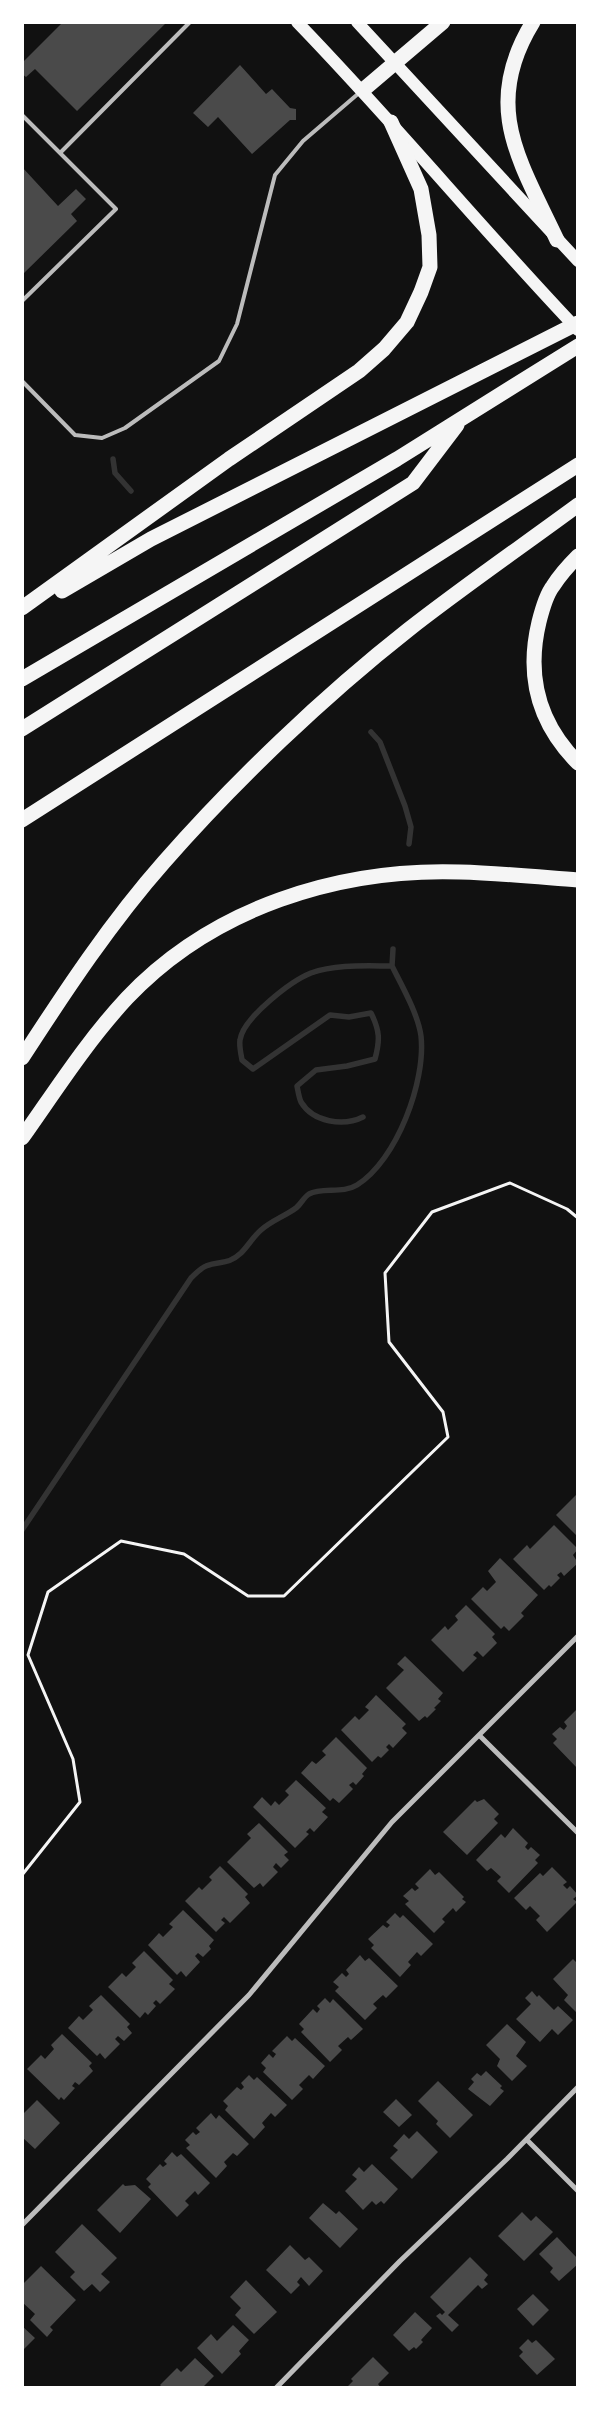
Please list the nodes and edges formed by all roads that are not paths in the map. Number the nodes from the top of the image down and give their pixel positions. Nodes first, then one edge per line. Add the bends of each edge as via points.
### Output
1 (190, 22) edge
2 (297, 22) edge
3 (357, 22) edge
4 (443, 22) edge
5 (533, 22) edge
6 (395, 62) junction
7 (363, 90) junction
8 (22, 114) edge
9 (391, 122) junction
10 (60, 153) junction
11 (556, 240) junction
12 (578, 261) edge
13 (22, 301) edge
14 (578, 323) edge
15 (578, 330) edge
16 (578, 346) edge
17 (22, 381) edge
18 (462, 418) junction
19 (578, 466) edge
20 (578, 505) edge
21 (578, 556) edge
22 (22, 608) edge
23 (22, 613) edge
24 (22, 679) edge
25 (22, 729) edge
26 (578, 763) edge
27 (22, 820) edge
28 (578, 880) edge
29 (22, 1058) edge
30 (22, 1138) edge
31 (578, 1636) edge
32 (479, 1735) junction
33 (578, 1833) edge
34 (578, 2087) edge
35 (527, 2140) junction
36 (578, 2191) edge
37 (22, 2225) edge
38 (276, 2388) edge

1 - 10 lane
2 - 7 main road
3 - 6 main road
4 - 6 highway
5 - 11 highway via 512,64 507,85 508,112 513,143
6 - 7 highway
6 - 11 main road
7 - 9 main road
7 - 17 lane via 303,142 276,175 238,324 219,361 126,428 102,438 75,435
8 - 10 lane
9 - 15 main road
9 - 22 highway via 421,189 429,235 430,267 406,322 360,371 230,459
10 - 13 lane via 116,209
11 - 12 main road
14 - 23 highway via 150,539
16 - 18 highway
18 - 24 highway
18 - 25 highway via 413,483
19 - 27 highway
20 - 29 highway via 408,630 319,706 229,792 163,863 134,900 66,991
21 - 26 highway via 552,587 541,613 535,641 534,678 544,716 559,745
28 - 30 highway via 460,872 364,877 313,887 235,918 201,937 128,997 89,1042
31 - 32 street
32 - 33 street
32 - 37 street via 392,1822 249,1995
34 - 35 street
35 - 36 street
35 - 38 street via 400,2261

